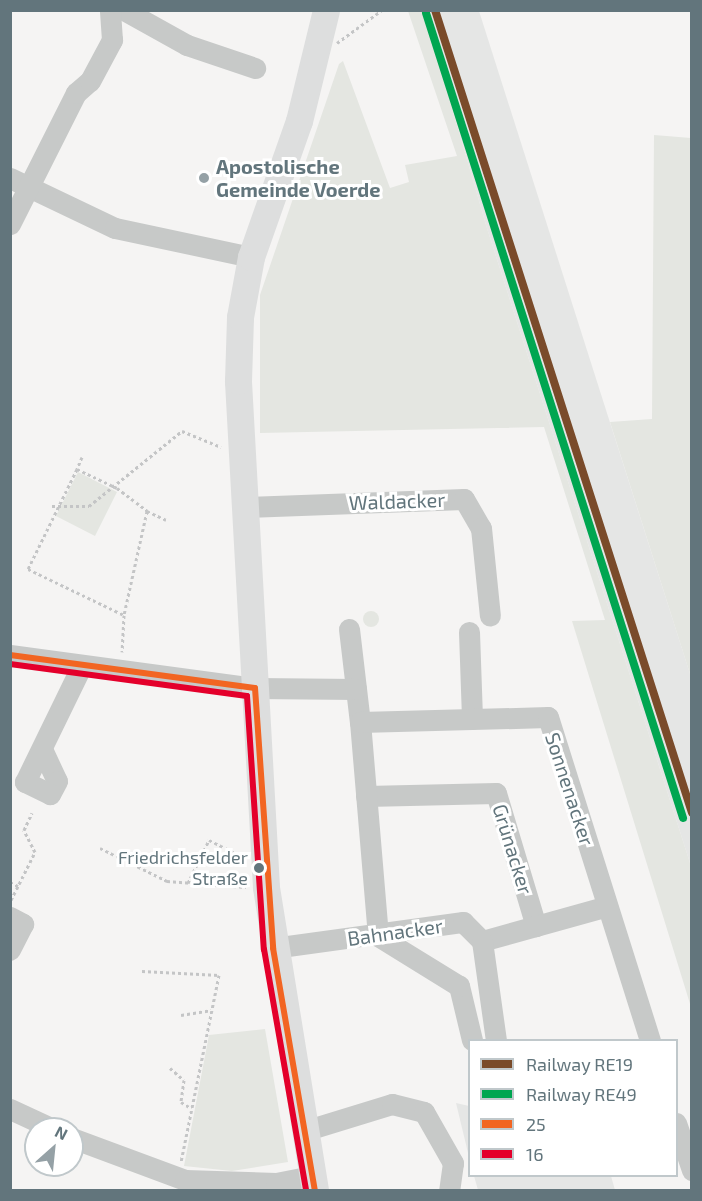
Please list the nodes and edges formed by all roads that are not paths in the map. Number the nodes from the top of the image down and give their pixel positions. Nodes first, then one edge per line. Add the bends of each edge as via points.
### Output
1 (110, 10) edge
2 (124, 10) edge
3 (326, 10) edge
4 (255, 68) dead end
5 (10, 177) edge
6 (30, 187) junction
7 (10, 224) edge
8 (251, 257) junction
9 (245, 507) junction
10 (490, 616) dead end
11 (349, 629) dead end
12 (469, 632) dead end
13 (10, 655) edge
14 (81, 667) junction
15 (255, 688) junction
16 (356, 689) junction
17 (472, 719) junction
18 (360, 722) junction
19 (42, 749) dead end
20 (366, 796) junction
21 (608, 906) junction
22 (10, 917) edge
23 (536, 926) junction
24 (378, 936) junction
25 (482, 941) junction
26 (273, 948) junction
27 (10, 950) edge
28 (472, 1039) edge
29 (496, 1039) edge
30 (649, 1039) edge
31 (10, 1109) edge
32 (27, 1117) edge
33 (678, 1129) edge
34 (304, 1131) junction
35 (84, 1142) edge
36 (692, 1170) edge
37 (185, 1180) edge
38 (313, 1183) edge
39 (449, 1191) edge

1 - 6 street via 112,39 90,81 76,93
2 - 4 street via 187,45
3 - 8 main road via 299,121
5 - 6 street
6 - 7 street
6 - 8 street via 115,228
8 - 9 main road via 240,317 240,447
9 - 10 street, Waldacker via 464,499 481,528
9 - 15 main road
11 - 16 street
12 - 17 street
13 - 14 street
14 - 15 street
14 - 19 street
15 - 16 street
15 - 26 main road
16 - 18 street
17 - 18 street, Sonnenacker
17 - 21 street, Sonnenacker via 548,717
18 - 20 street
20 - 23 street, Grünacker via 496,793
20 - 24 street
21 - 23 street
21 - 30 street, Sonnenacker
22 - 27 street via 23,924
23 - 25 street
24 - 25 street, Bahnacker via 463,922
24 - 26 street, Bahnacker
24 - 28 street via 459,986
25 - 29 street
26 - 34 main road
31 - 32 street
33 - 36 street
34 - 38 main road
34 - 39 street via 392,1104 424,1112 453,1163
35 - 37 street
37 - 38 street

